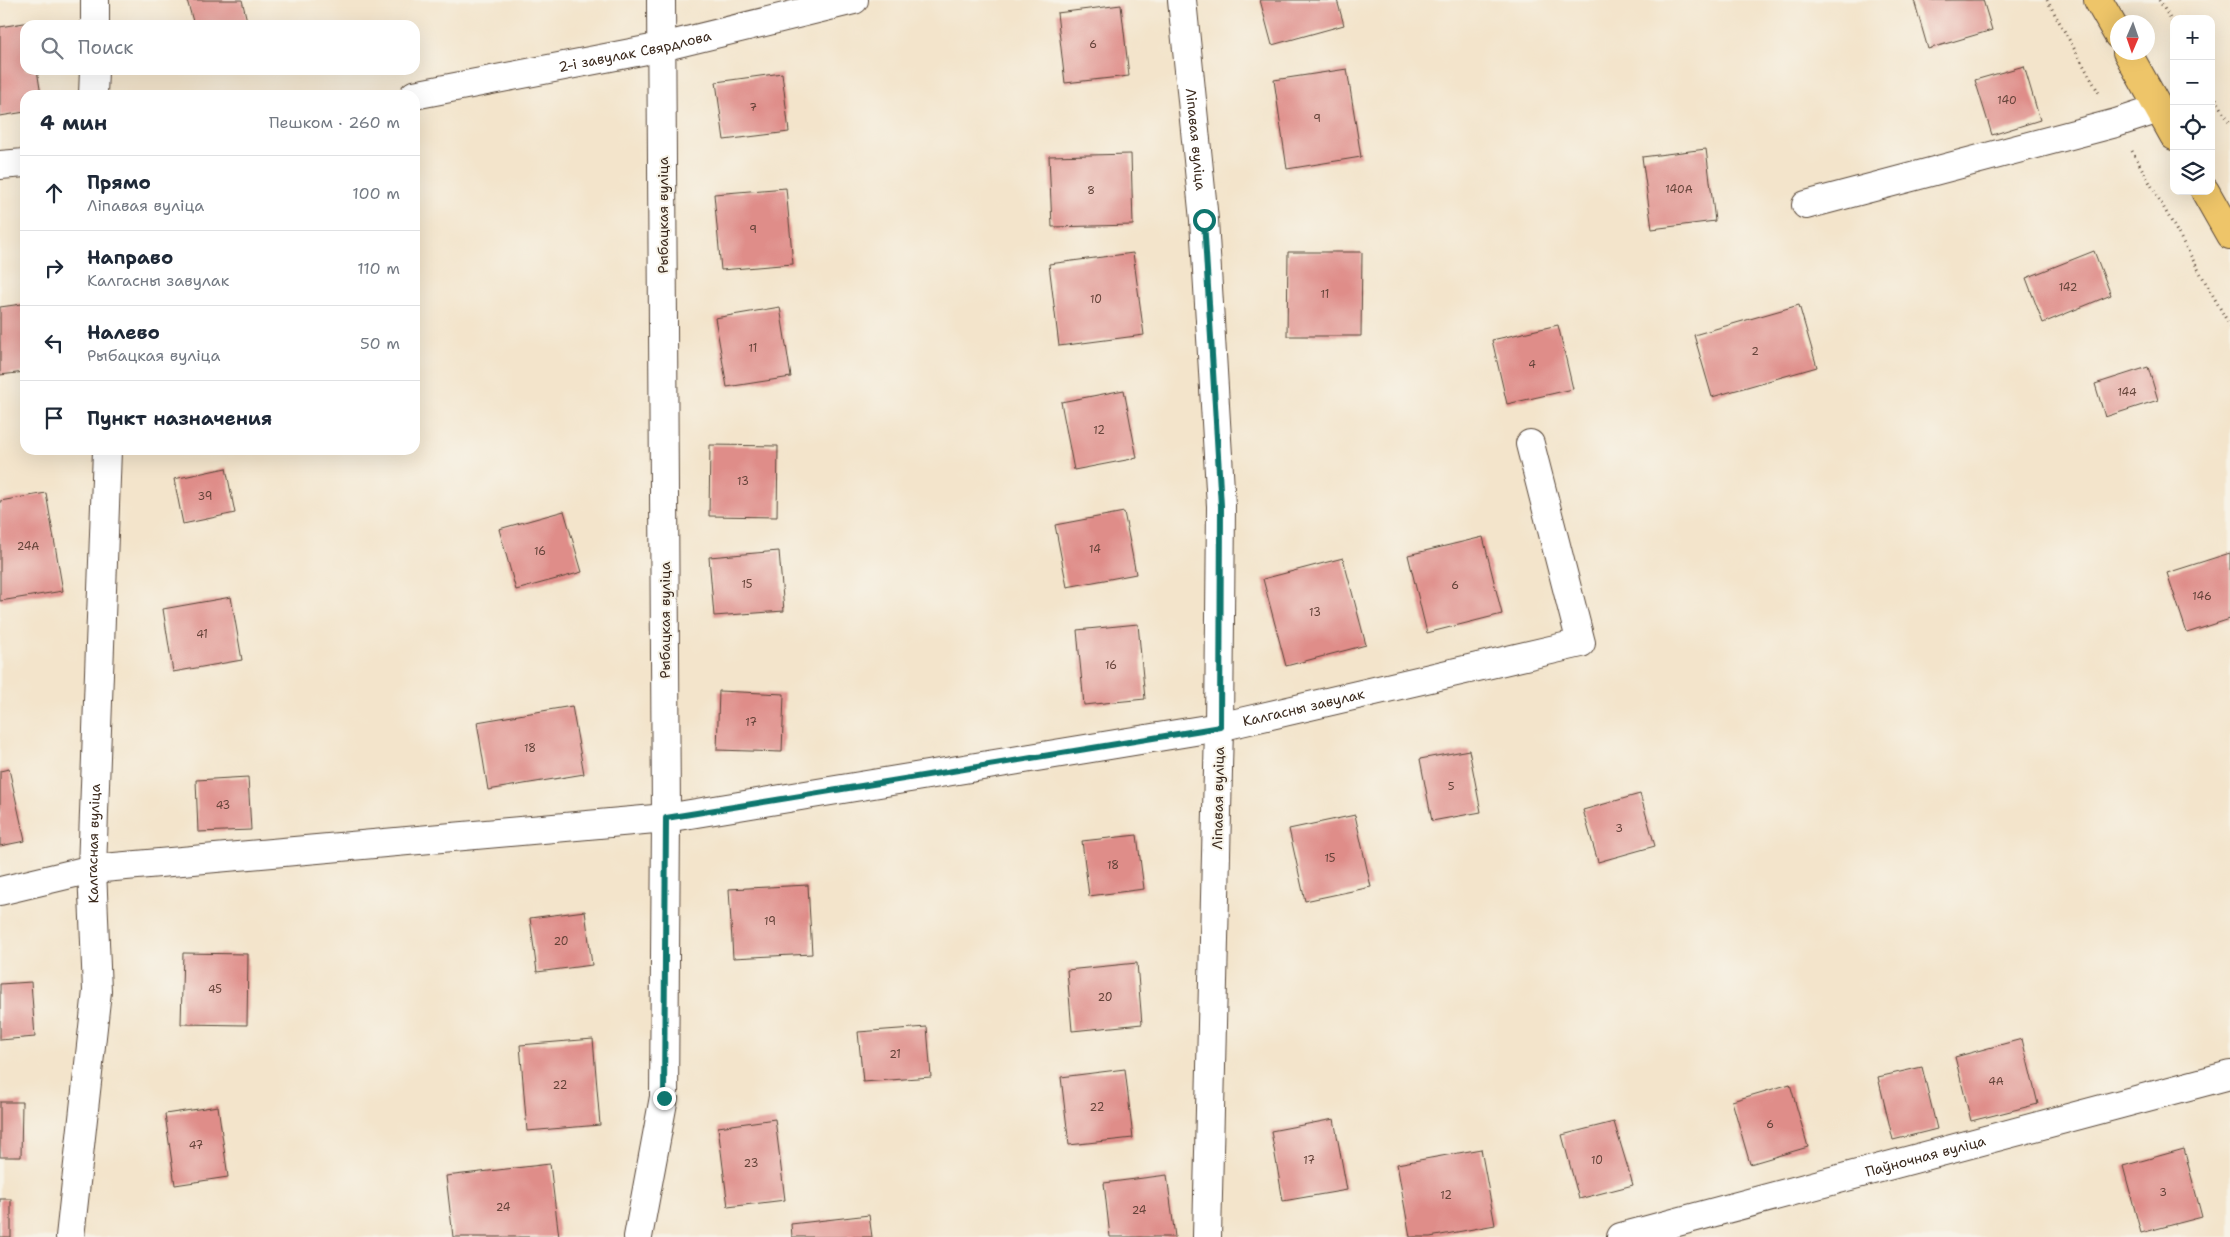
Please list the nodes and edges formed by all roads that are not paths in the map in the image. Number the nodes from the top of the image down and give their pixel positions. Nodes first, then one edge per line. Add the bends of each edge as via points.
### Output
1 (95, 0) edge
2 (661, 0) edge
3 (854, 0) edge
4 (1182, 0) edge
5 (2098, 0) edge
6 (94, 20) edge
7 (2110, 21) edge
8 (662, 47) junction
9 (2131, 60) edge
10 (94, 75) edge
11 (94, 90) edge
12 (420, 94) edge
13 (2159, 109) junction
14 (2170, 129) edge
15 (20, 163) edge
16 (0, 165) edge
17 (2207, 195) edge
18 (1806, 205) dead end
19 (2230, 235) edge
20 (1530, 444) dead end
21 (107, 455) edge
22 (1220, 727) junction
23 (666, 818) junction
24 (92, 869) junction
25 (0, 890) edge
26 (2230, 1076) edge
27 (70, 1237) edge
28 (638, 1237) edge
29 (1207, 1237) edge
30 (1621, 1237) edge

1 - 6 street
2 - 8 street, Рыбацкая вуліца
3 - 8 street, 2-і завулак Свярдлова
4 - 22 street, Ліпавая вуліца via 1204,220 1220,496
5 - 7 main road
8 - 12 street, 2-і завулак Свярдлова
8 - 23 street, Рыбацкая вуліца
9 - 13 main road
10 - 11 street
13 - 14 main road
13 - 18 street
15 - 16 street
17 - 19 main road
20 - 22 street, Калгасны завулак via 1581,643
21 - 24 street, Калгасная вуліца
22 - 23 street, Калгасны завулак
22 - 29 street, Ліпавая вуліца
23 - 24 street, Калгасны завулак
23 - 28 street, Рыбацкая вуліца via 664,1098
24 - 25 street
24 - 27 street, Калгасная вуліца via 97,991
26 - 30 street, Паўночная вуліца

